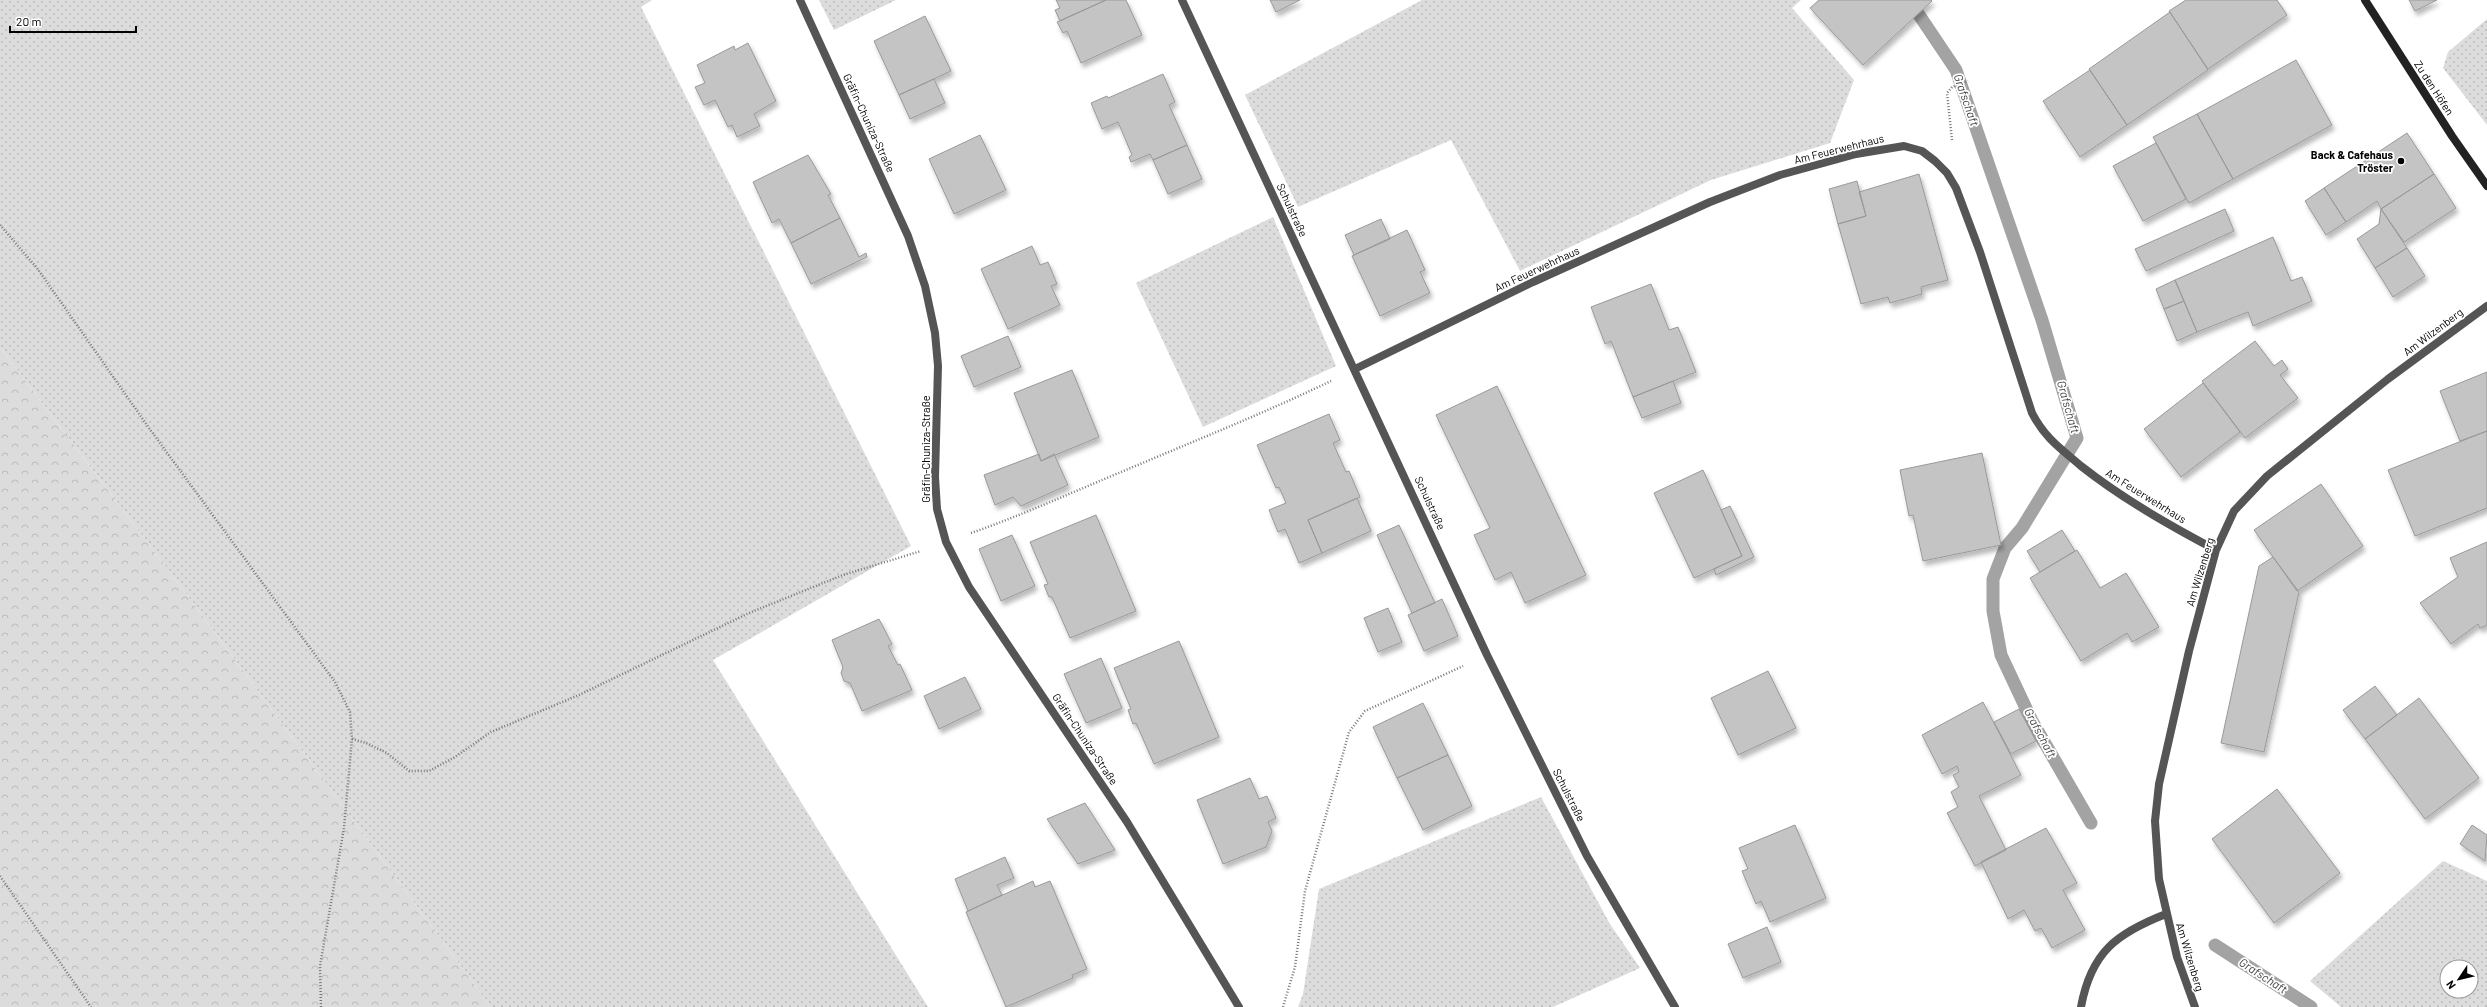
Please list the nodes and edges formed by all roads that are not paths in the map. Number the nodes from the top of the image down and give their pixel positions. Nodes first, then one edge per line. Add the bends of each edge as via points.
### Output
1 (800, 0) edge
2 (1182, 0) edge
3 (2364, 0) edge
4 (2487, 186) edge
5 (2487, 306) edge
6 (1355, 369) junction
7 (2216, 550) junction
8 (2166, 914) junction
9 (1238, 1007) edge
10 (1675, 1007) edge
11 (2081, 1007) edge
12 (2195, 1007) edge

1 - 9 street, Gräfin-Chuniza-Straße via 908,236 925,286 935,333 938,366 935,477 937,509 946,542 970,587 1127,822
2 - 6 street, Schulstraße
3 - 4 street, Zu den Höfen
5 - 7 street, Am Wilzenberg via 2382,384 2267,476 2234,510
6 - 7 street, Am Feuerwehrhaus via 1633,236 1710,202 1780,175 1856,154 1904,146 1922,151 1951,179 1980,252 2032,413 2048,439 2106,486 2162,521
6 - 10 street, Schulstraße via 1487,655 1588,856
7 - 8 street, Am Wilzenberg via 2189,651 2159,784 2155,820 2156,854
8 - 11 street, Am Wilzenberg via 2136,926 2119,936 2106,949 2095,965
8 - 12 street, Am Wilzenberg via 2177,957

